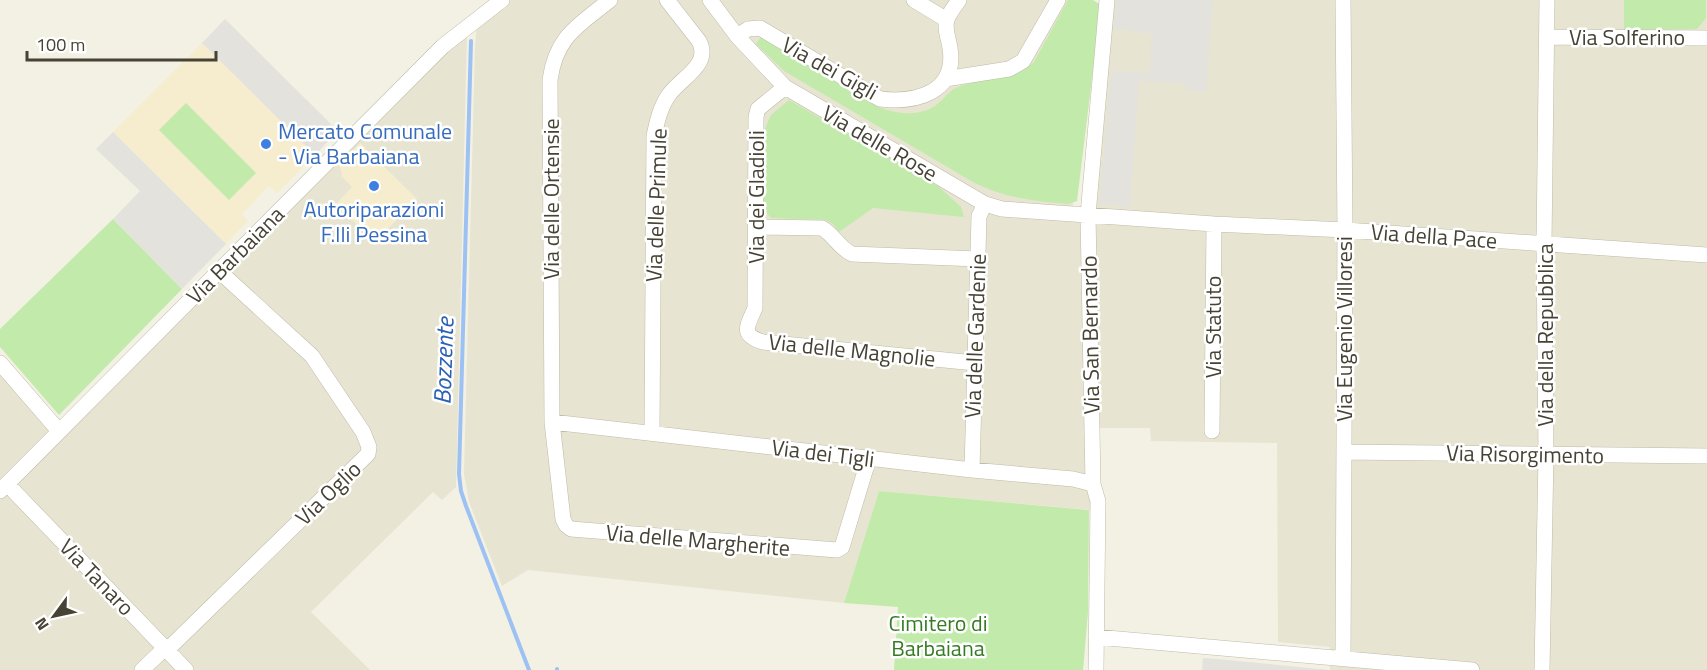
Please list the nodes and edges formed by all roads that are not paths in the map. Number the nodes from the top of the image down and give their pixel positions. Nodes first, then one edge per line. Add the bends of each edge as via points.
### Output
1 (502, 0) edge
2 (610, 0) edge
3 (710, 0) edge
4 (914, 0) edge
5 (959, 0) edge
6 (1058, 0) edge
7 (1107, 0) edge
8 (1343, 0) edge
9 (1547, 0) edge
10 (671, 1) edge
11 (947, 20) junction
12 (737, 36) junction
13 (1548, 37) junction
14 (1707, 38) edge
15 (945, 79) junction
16 (785, 87) junction
17 (985, 204) junction
18 (1088, 215) junction
19 (1214, 224) junction
20 (756, 227) junction
21 (1345, 230) junction
22 (1544, 244) junction
23 (1707, 255) edge
24 (978, 259) junction
25 (219, 271) junction
26 (750, 318) joint
27 (0, 363) edge
28 (975, 363) junction
29 (552, 422) junction
30 (59, 431) junction
31 (1212, 431) dead end
32 (652, 433) junction
33 (1344, 452) junction
34 (1546, 455) junction
35 (1707, 456) edge
36 (869, 458) junction
37 (972, 470) junction
38 (1093, 484) junction
39 (4, 488) edge
40 (1096, 637) junction
41 (166, 649) junction
42 (1343, 658) junction
43 (142, 670) edge
44 (186, 670) edge
45 (1096, 670) edge
46 (1472, 670) edge
47 (1542, 670) edge

1 - 25 street, Via Barbaiana via 443,46
2 - 29 street, Via delle Ortensie via 570,33 557,48 552,62
3 - 12 street, Via delle Rose
4 - 11 street
5 - 11 street
6 - 15 street via 1023,61 1009,69
7 - 18 street, Via San Bernardo
8 - 21 street, Via Eugenio Villoresi
9 - 13 street, Via della Repubblica
10 - 32 street, Via delle Primule via 699,40 703,56 667,97 654,136
11 - 15 street via 951,50
12 - 15 street, Via dei Gigli via 760,28 880,99 917,98 933,92
12 - 16 street, Via delle Rose
13 - 14 street, Via Solferino
13 - 22 street, Via della Repubblica
16 - 17 street, Via delle Rose
16 - 20 street, Via dei Gladioli via 765,102 756,117
17 - 18 street, Via delle Rose via 1002,209
17 - 24 street, Via delle Gardenie via 979,216
18 - 19 street, Via della Pace
18 - 38 street, Via San Bernardo
19 - 21 street, Via della Pace
19 - 31 street, Via Statuto
20 - 24 street via 822,228 852,254
20 - 26 street, Via dei Gladioli via 755,308
21 - 22 street, Via della Pace
21 - 33 street, Via Eugenio Villoresi
22 - 23 street, Via della Pace
22 - 34 street, Via della Repubblica
24 - 28 street, Via delle Gardenie
25 - 30 street, Via Barbaiana
25 - 41 street, Via Oglio via 312,356 369,447 368,454
26 - 28 street, Via delle Magnolie via 747,331 763,342
27 - 30 street
28 - 37 street, Via delle Gardenie
29 - 32 street, Via dei Tigli
29 - 36 street, Via delle Margherite via 563,519 571,529 837,550 842,548
30 - 39 street, Via Barbaiana
32 - 36 street, Via dei Tigli
33 - 34 street, Via Risorgimento
33 - 42 street, Via Eugenio Villoresi
34 - 35 street, Via Risorgimento
34 - 47 street, Via della Repubblica
36 - 37 street, Via dei Tigli
37 - 38 street, Via dei Tigli
38 - 40 street, Via San Bernardo via 1098,501
39 - 41 street, Via Tanaro
40 - 42 street
40 - 45 street, Via San Bernardo
41 - 43 street
41 - 44 street, Via Tanaro
42 - 46 street

